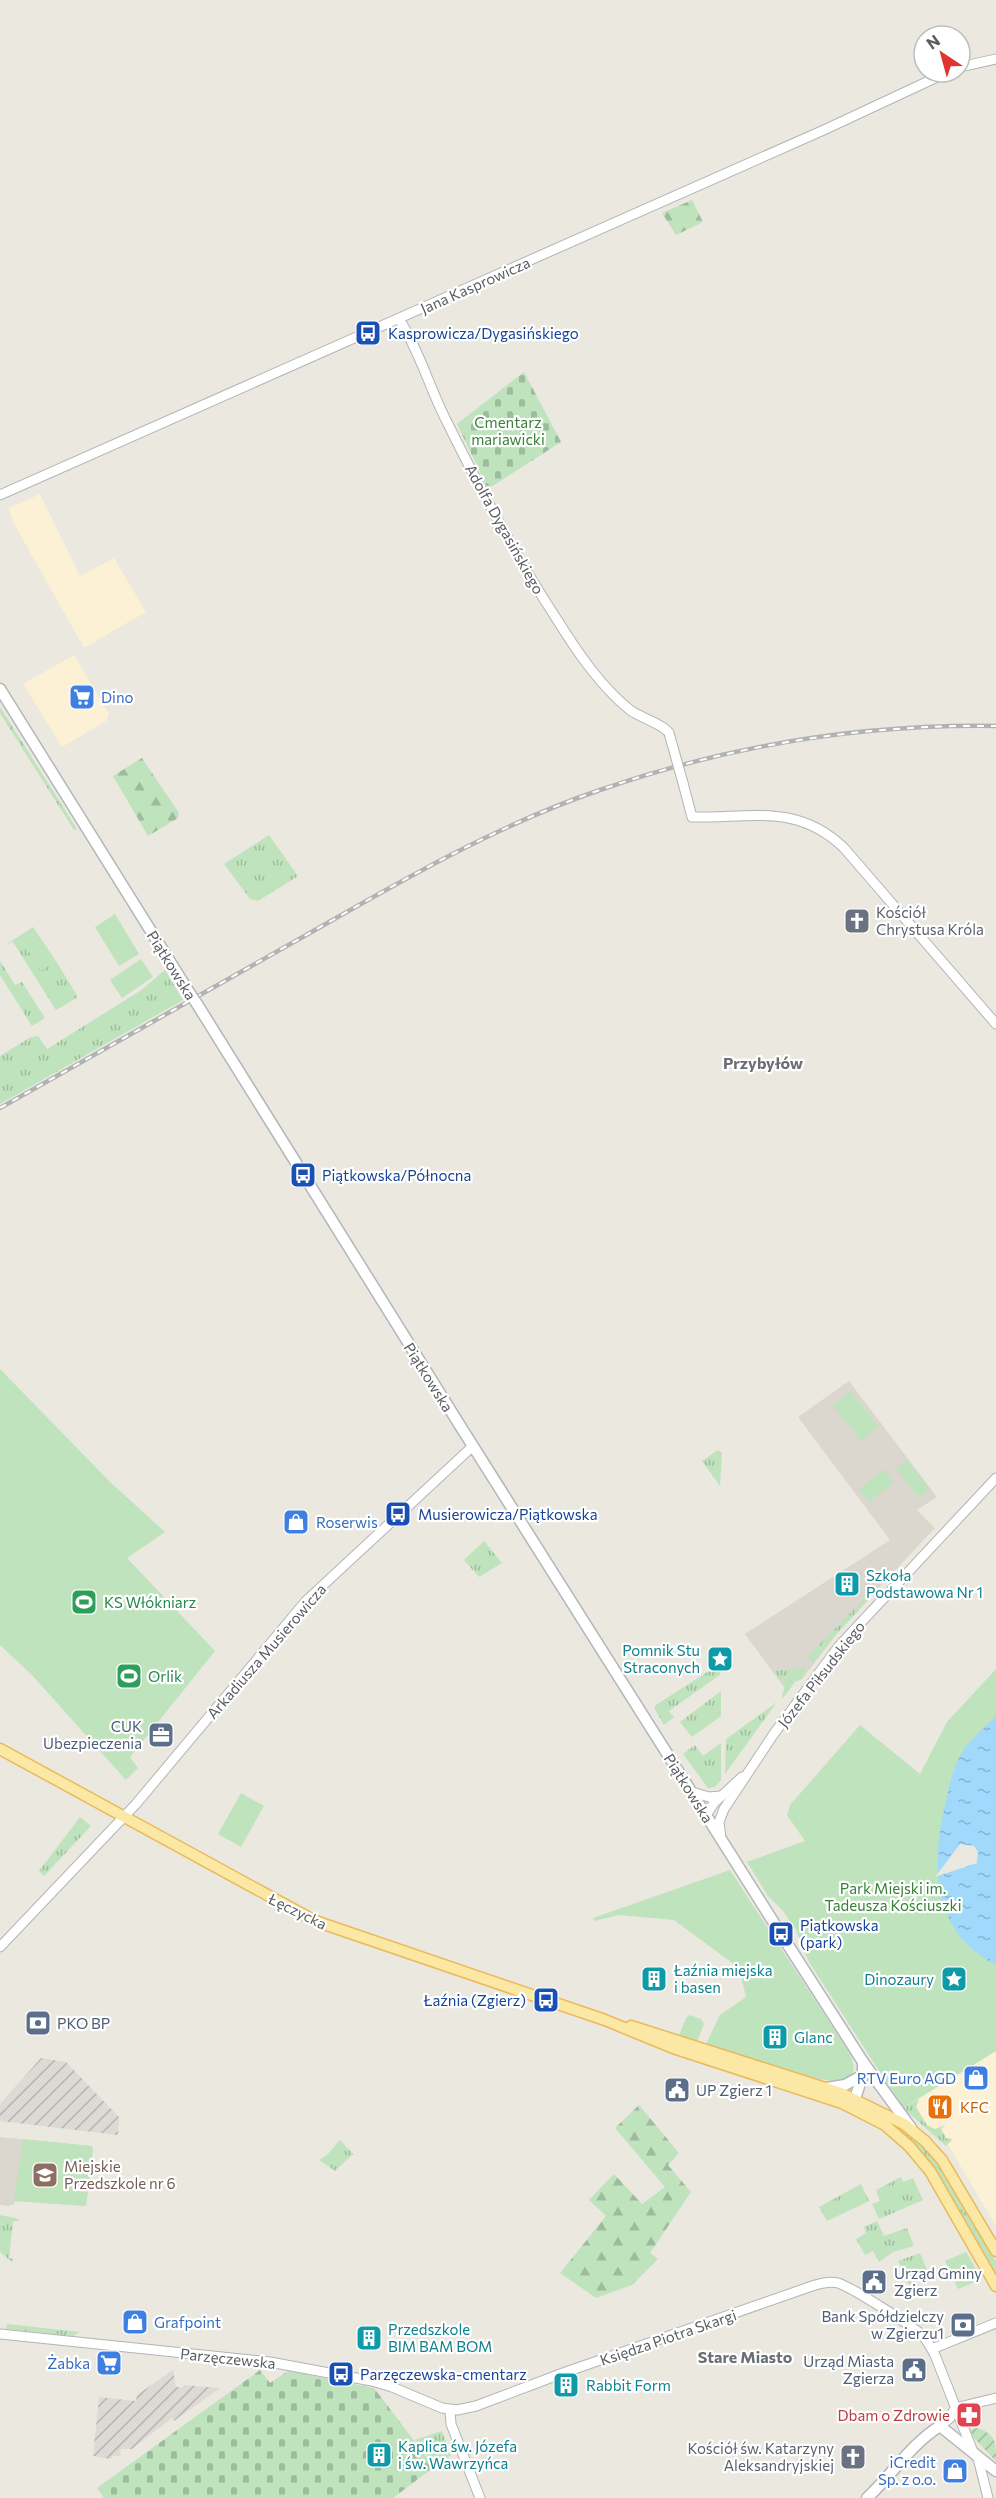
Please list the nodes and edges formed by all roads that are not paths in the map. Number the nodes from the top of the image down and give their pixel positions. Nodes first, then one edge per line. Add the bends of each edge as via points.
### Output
1 (996, 59) edge
2 (972, 64) edge
3 (923, 84) edge
4 (399, 319) junction
5 (0, 495) edge
6 (0, 689) edge
7 (996, 1024) edge
8 (473, 1446) junction
9 (996, 1478) edge
10 (0, 1749) edge
11 (750, 1769) junction
12 (692, 1792) junction
13 (721, 1796) junction
14 (724, 1809) junction
15 (706, 1815) junction
16 (124, 1817) junction
17 (721, 1838) junction
18 (0, 1947) edge
19 (717, 2059) junction
20 (863, 2062) junction
21 (863, 2076) junction
22 (826, 2088) junction
23 (854, 2103) junction
24 (913, 2130) junction
25 (996, 2251) edge
26 (996, 2286) edge
27 (996, 2323) edge
28 (0, 2334) edge
29 (932, 2349) junction
30 (996, 2398) edge
31 (955, 2408) junction
32 (450, 2413) junction
33 (940, 2426) junction
34 (976, 2456) junction
35 (996, 2471) edge
36 (480, 2498) edge
37 (867, 2498) edge
38 (988, 2498) edge

1 - 2 street
3 - 4 street, Jana Kasprowicza
4 - 5 street, Jana Kasprowicza
4 - 7 street, Adolfa Dygasińskiego, bridge via 519,561 584,658 623,703 666,730 692,817 787,817 812,824 828,834
6 - 8 main road, Piątkowska, bridge
8 - 12 main road, Piątkowska
8 - 16 street, Arkadiusza Musierowicza via 306,1601
9 - 11 street, Józefa Piłsudskiego via 839,1646
10 - 16 main road, Łęczycka
11 - 13 street, Józefa Piłsudskiego
11 - 14 street, Józefa Piłsudskiego
12 - 13 street
12 - 15 main road, Piątkowska
13 - 15 street, Józefa Piłsudskiego
14 - 15 street
14 - 17 street via 719,1822
15 - 17 main road, Piątkowska
16 - 18 street, Arkadiusza Musierowicza
16 - 19 main road, Łęczycka via 315,1921 618,2025 634,2034
17 - 20 main road, Piątkowska
19 - 22 main road
19 - 23 main road
20 - 21 main road
20 - 24 main road, Piątkowska
21 - 22 main road
21 - 23 main road
22 - 23 main road
23 - 24 main road
23 - 26 main road via 917,2155 935,2178
24 - 25 main road via 948,2168
27 - 29 street
28 - 32 street, Parzęczewska via 270,2362 372,2381
29 - 31 street
29 - 32 street, Księdza Piotra Skargi via 915,2330 854,2291 841,2284 826,2283
30 - 31 street
31 - 33 street
31 - 34 street
32 - 36 street
33 - 34 main road
33 - 37 main road via 915,2446
34 - 35 main road
34 - 38 street

